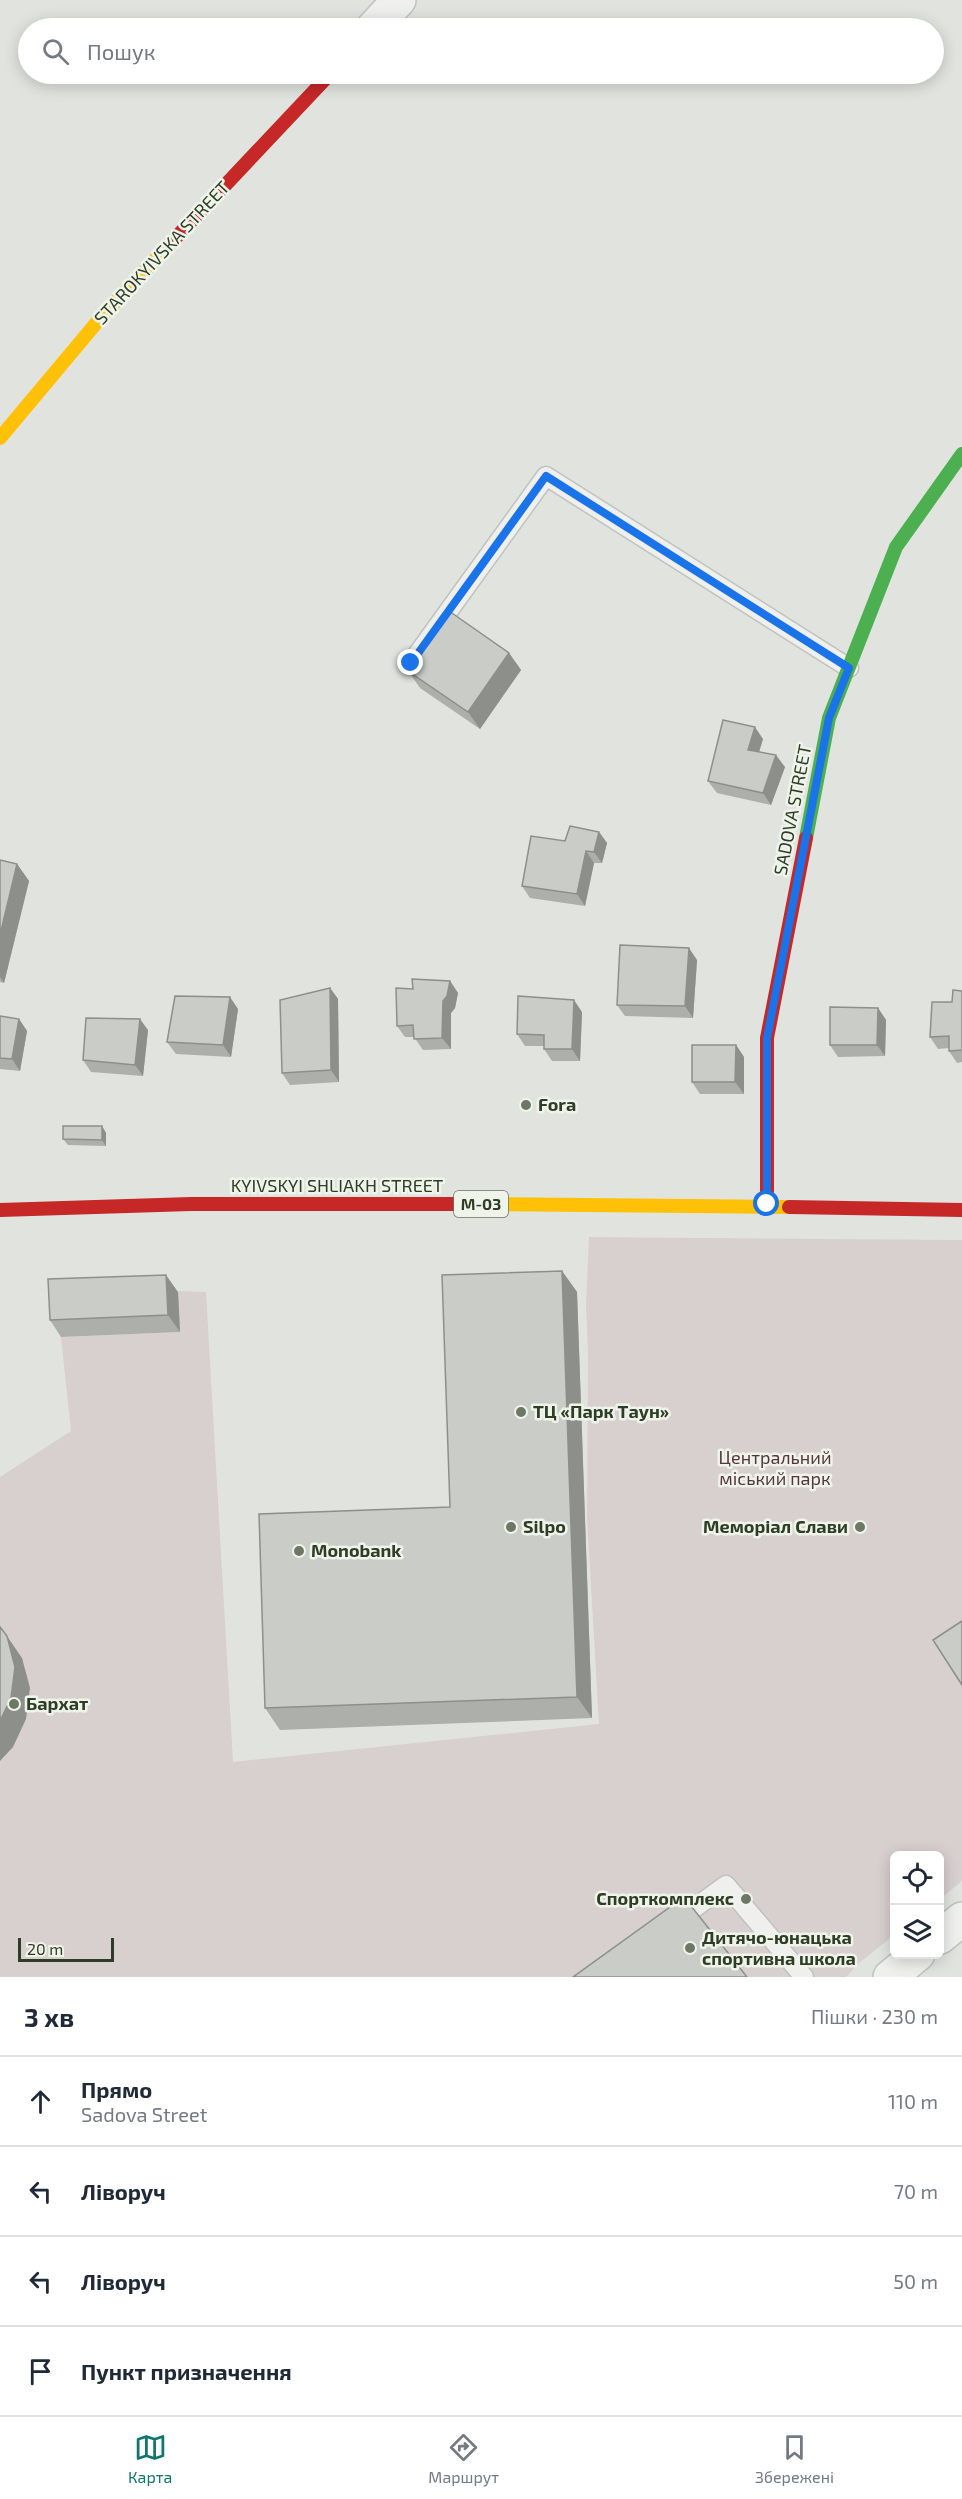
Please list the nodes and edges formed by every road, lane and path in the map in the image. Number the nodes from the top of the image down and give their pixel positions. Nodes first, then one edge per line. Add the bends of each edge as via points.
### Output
1 (399, 0) edge
2 (382, 18) edge
3 (321, 84) edge
4 (0, 438) edge
5 (962, 454) edge
6 (411, 663) edge
7 (849, 668) junction
8 (767, 1204) junction
9 (0, 1210) edge
10 (962, 1210) edge
11 (962, 1919) edge
12 (944, 1933) edge
13 (658, 1935) edge
14 (912, 1959) edge
15 (804, 1977) edge
16 (890, 1977) edge

1 - 2 street
3 - 4 main road, STAROKYIVSKA STREET via 103,315
5 - 7 main road, SADOVA STREET via 896,547
6 - 7 lane via 546,476
7 - 8 main road, SADOVA STREET via 829,718 767,1038
8 - 9 main road, KYIVSKYI SHLIAKH STREET / М-03 via 229,1204
8 - 10 main road, KYIVSKYI SHLIAKH STREET / М-03
11 - 12 street
13 - 15 lane via 726,1885
14 - 16 street

